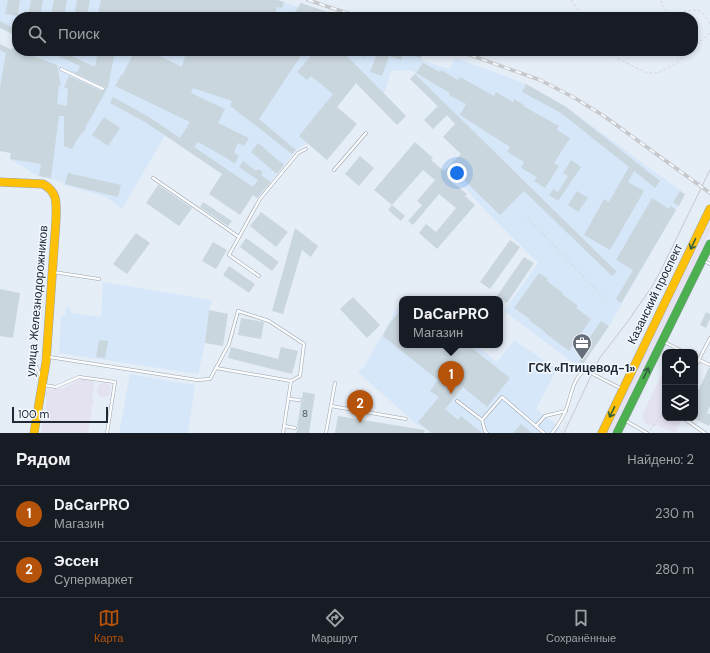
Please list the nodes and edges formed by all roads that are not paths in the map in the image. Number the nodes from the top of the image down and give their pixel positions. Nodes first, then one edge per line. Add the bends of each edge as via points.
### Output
1 (61, 69) dead end
2 (103, 89) dead end
3 (366, 133) dead end
4 (306, 149) dead end
5 (334, 170) dead end
6 (153, 178) dead end
7 (0, 182) edge
8 (710, 209) edge
9 (239, 237) junction
10 (710, 244) edge
11 (702, 260) junction
12 (710, 264) edge
13 (52, 272) junction
14 (259, 276) dead end
15 (99, 279) dead end
16 (710, 338) edge
17 (662, 341) junction
18 (678, 349) edge
19 (46, 357) junction
20 (699, 360) joint
21 (35, 364) dead end
22 (710, 365) edge
23 (216, 368) junction
24 (292, 381) junction
25 (42, 382) junction
26 (335, 383) dead end
27 (623, 389) junction
28 (289, 399) junction
29 (300, 400) dead end
30 (456, 400) dead end
31 (331, 406) junction
32 (566, 411) junction
33 (406, 419) dead end
34 (482, 420) junction
35 (623, 420) junction
36 (687, 421) edge
37 (284, 426) junction
38 (536, 426) junction
39 (295, 428) dead end
40 (34, 433) edge
41 (107, 433) edge
42 (283, 433) edge
43 (326, 433) edge
44 (487, 433) edge
45 (544, 433) edge
46 (552, 433) edge
47 (602, 433) edge
48 (617, 433) edge
49 (647, 433) edge
50 (705, 433) edge

1 - 2 lane
3 - 5 lane
4 - 9 lane via 298,153 260,199
6 - 9 lane
7 - 13 main road, улица Железнодорожников via 43,184 53,190 56,220
8 -> 27 main road, Казанский проспект
9 - 14 lane via 229,254
10 - 11 main road
11 - 12 lane
11 - 17 main road
13 - 15 lane
13 - 19 main road, улица Железнодорожников
16 - 20 lane
17 - 18 lane
35 -> 17 main road
19 - 23 lane via 197,380 210,379
19 - 25 main road, улица Железнодорожников
20 - 22 lane
21 - 25 lane
23 - 24 lane
23 - 24 lane via 229,344 238,311 269,321 304,344 300,376
24 - 28 lane
25 - 40 main road, улица Железнодорожников
25 - 41 lane via 56,387 79,377 115,382
26 - 31 lane
27 - 32 lane via 585,370 578,376
27 -> 47 main road, Казанский проспект
28 - 29 lane
28 - 37 lane
30 - 34 lane
31 - 33 lane
31 - 43 lane
32 - 38 lane via 545,416
32 - 46 lane
34 - 38 lane via 502,397
34 - 44 lane
35 - 48 main road
35 - 49 lane
36 - 50 lane
37 - 39 lane
37 - 42 lane
38 - 45 lane

